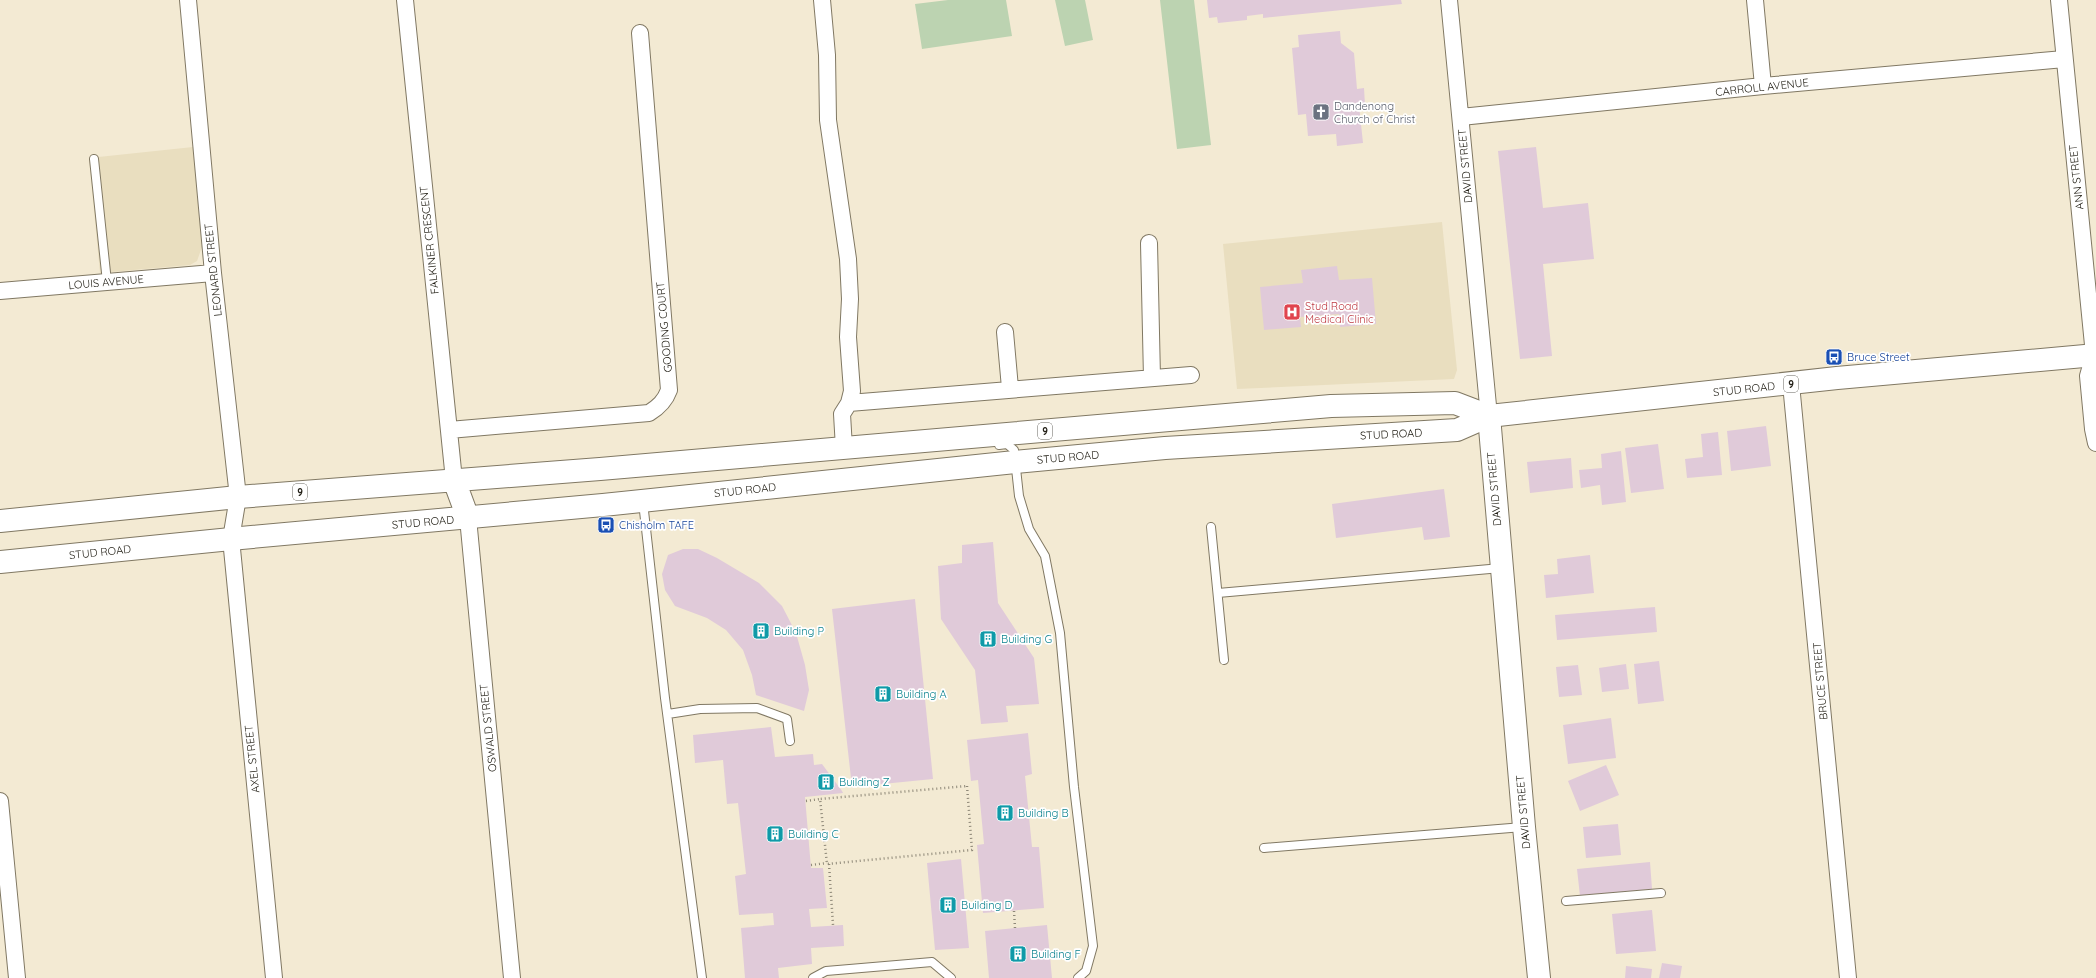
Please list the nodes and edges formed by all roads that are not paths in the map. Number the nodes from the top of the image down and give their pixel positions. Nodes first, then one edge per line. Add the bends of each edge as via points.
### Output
1 (188, 0) edge
2 (405, 0) edge
3 (822, 0) edge
4 (1449, 0) edge
5 (1755, 0) edge
6 (2059, 0) edge
7 (640, 33) dead end
8 (2064, 59) junction
9 (1763, 86) junction
10 (1461, 117) junction
11 (94, 159) dead end
12 (1148, 243) dead end
13 (213, 273) junction
14 (106, 282) junction
15 (0, 291) edge
16 (1005, 332) dead end
17 (2095, 356) edge
18 (1191, 375) dead end
19 (1152, 378) junction
20 (1791, 384) junction
21 (1010, 388) junction
22 (849, 403) junction
23 (1489, 416) junction
24 (449, 430) junction
25 (2096, 443) edge
26 (992, 445) dead end
27 (844, 448) junction
28 (1015, 462) junction
29 (454, 480) junction
30 (238, 497) junction
31 (643, 501) junction
32 (468, 518) junction
33 (0, 521) edge
34 (1212, 527) dead end
35 (231, 539) junction
36 (0, 562) edge
37 (1501, 568) junction
38 (1218, 593) junction
39 (1224, 660) dead end
40 (668, 714) junction
41 (790, 741) dead end
42 (0, 801) edge
43 (1524, 827) junction
44 (1264, 848) dead end
45 (1660, 893) dead end
46 (1566, 901) dead end
47 (17, 978) edge
48 (274, 978) edge
49 (512, 978) edge
50 (702, 978) edge
51 (813, 978) edge
52 (951, 978) edge
53 (1078, 978) edge
54 (1539, 978) edge
55 (1848, 978) edge

1 - 13 street, LEONARD STREET
2 - 24 street, FALKINER CRESCENT
3 - 22 street via 827,55 828,120 848,259 848,337 852,391
4 - 10 street, DAVID STREET
5 - 9 street
6 - 8 street, ANN STREET
7 - 24 street, GOODING COURT via 669,390 667,397 649,413
8 - 9 street, CARROLL AVENUE
8 - 17 street, ANN STREET
9 - 10 street, CARROLL AVENUE
10 - 23 street, DAVID STREET
11 - 14 lane
12 - 19 street
13 - 14 street, LOUIS AVENUE
13 - 30 street, LEONARD STREET
14 - 15 street, LOUIS AVENUE
16 - 21 street
17 - 20 main road, STUD ROAD / 9
17 - 25 street, ANN STREET via 2088,376
18 - 19 street
19 - 21 street
20 - 23 main road, STUD ROAD / 9
20 - 55 street, BRUCE STREET
21 - 22 street
22 - 27 street via 842,414
23 - 27 main road, STUD ROAD / 9 via 1454,403 1331,406 874,449
23 - 28 main road, STUD ROAD / 9 via 1457,430 1165,448
23 - 37 main road, DAVID STREET
24 - 29 street, FALKINER CRESCENT
26 - 28 lane via 1011,446
27 - 29 main road, STUD ROAD / 9
28 - 31 main road, STUD ROAD / 9
28 - 53 lane via 1019,496 1029,529 1045,556 1060,633 1092,946 1086,971
29 - 30 main road, STUD ROAD / 9
29 - 32 main road, OSWALD STREET
30 - 33 main road, STUD ROAD / 9
30 - 35 street, LEONARD STREET
31 - 32 main road, STUD ROAD / 9
31 - 40 lane
32 - 35 main road, STUD ROAD / 9
32 - 49 street, OSWALD STREET
34 - 38 lane
35 - 36 main road, STUD ROAD / 9
35 - 48 street, AXEL STREET
37 - 38 lane
37 - 43 main road, DAVID STREET
38 - 39 lane
40 - 41 lane via 700,709 757,708 787,719
40 - 50 lane
42 - 47 street
43 - 44 lane
43 - 54 main road, DAVID STREET
45 - 46 lane
51 - 52 lane via 826,971 932,962

